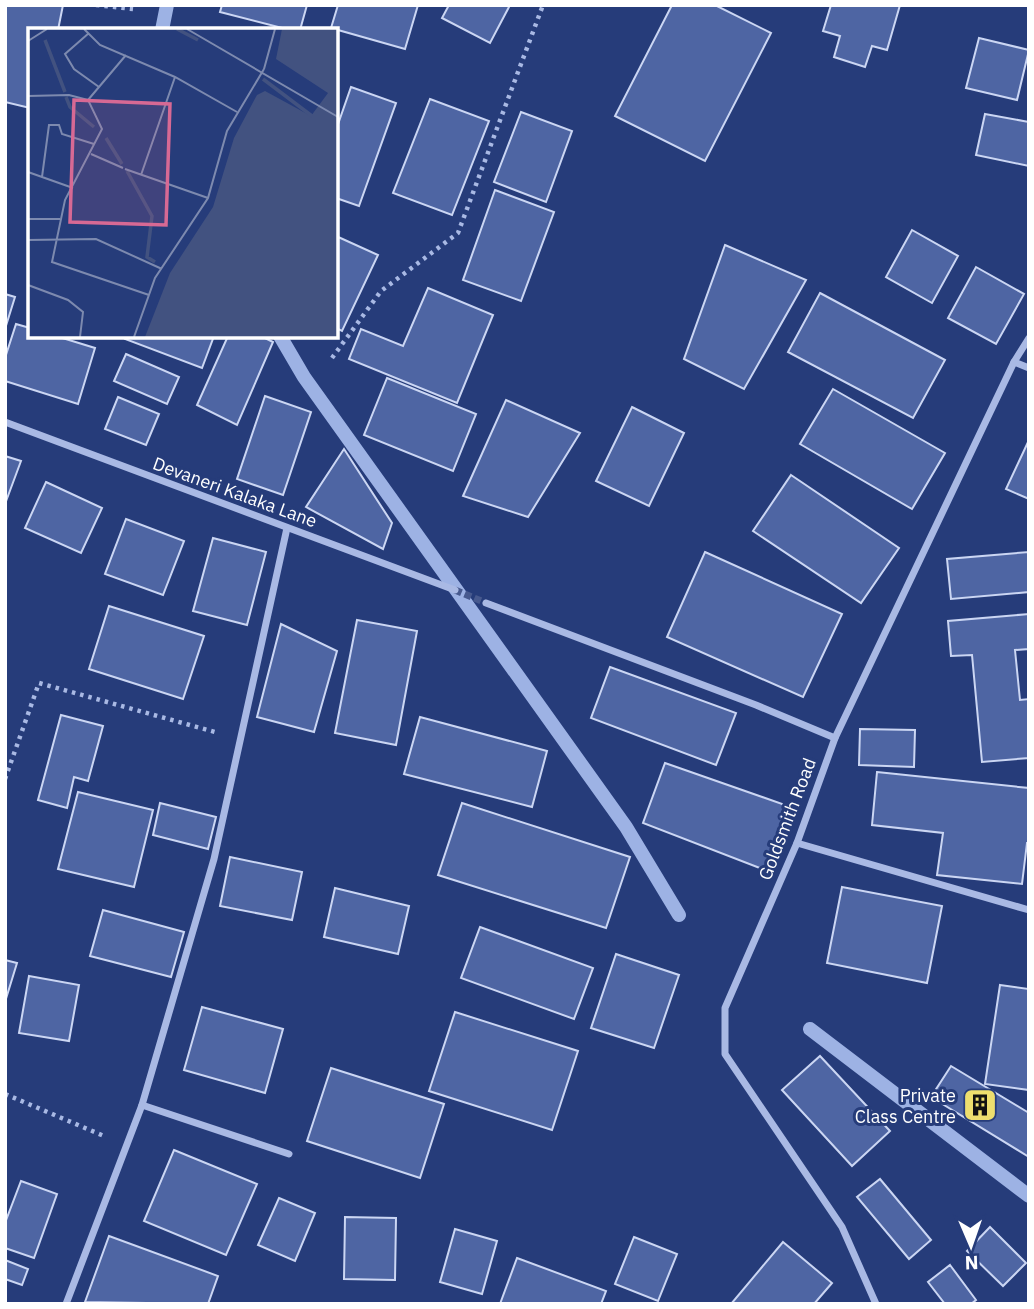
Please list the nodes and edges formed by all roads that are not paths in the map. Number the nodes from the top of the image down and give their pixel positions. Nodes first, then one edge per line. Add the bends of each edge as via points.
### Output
1 (1029, 338) edge
2 (1014, 362) junction
3 (1029, 368) edge
4 (5, 422) edge
5 (287, 528) junction
6 (455, 590) tunnel mouth
7 (486, 603) tunnel mouth
8 (835, 738) junction
9 (797, 843) junction
10 (1029, 910) edge
11 (142, 1105) junction
12 (289, 1154) dead end
13 (66, 1304) edge
14 (876, 1304) edge

1 - 2 street, Goldsmith Road
2 - 3 street
2 - 8 street, Goldsmith Road
4 - 5 street, Devaneri Kalaka Lane
5 - 6 street, Devaneri Kalaka Lane
5 - 11 street via 214,859
7 - 8 street
8 - 9 street, Goldsmith Road
9 - 10 street
9 - 14 street, Goldsmith Road via 724,1008 725,1054 842,1227
11 - 12 street
11 - 13 street

